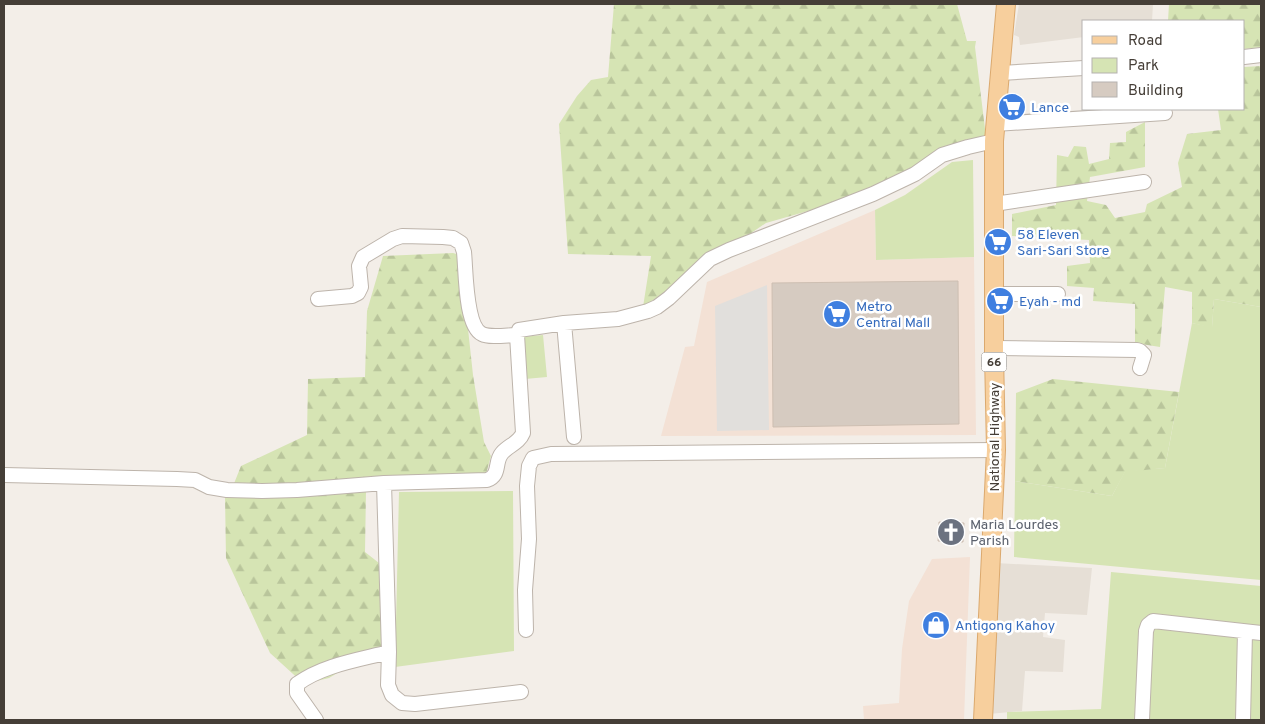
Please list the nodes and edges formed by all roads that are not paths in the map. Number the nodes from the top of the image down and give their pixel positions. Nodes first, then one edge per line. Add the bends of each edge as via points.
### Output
1 (1006, 4) edge
2 (1261, 55) edge
3 (1245, 57) edge
4 (1082, 68) edge
5 (1001, 73) junction
6 (1165, 113) dead end
7 (994, 133) junction
8 (1144, 182) dead end
9 (994, 204) junction
10 (994, 294) junction
11 (1058, 294) dead end
12 (318, 299) dead end
13 (564, 323) junction
14 (517, 334) junction
15 (994, 348) junction
16 (1140, 368) dead end
17 (574, 437) dead end
18 (996, 450) junction
19 (4, 475) edge
20 (384, 483) junction
21 (526, 630) dead end
22 (1245, 632) junction
23 (1261, 633) edge
24 (389, 652) junction
25 (521, 692) dead end
26 (316, 720) edge
27 (983, 720) edge
28 (1142, 720) edge
29 (1243, 720) edge

1 - 5 main road, National Highway / 66
2 - 3 street
4 - 5 street
5 - 7 main road, National Highway / 66
6 - 7 street
7 - 9 main road, National Highway / 66
7 - 13 street via 968,147 942,155 915,174 872,194 710,259 668,298 648,311 618,319
8 - 9 street
9 - 10 main road, National Highway / 66
10 - 11 street
10 - 15 main road, National Highway / 66
12 - 14 street via 358,293 361,287 359,266 363,257 393,239 402,236 453,238 461,243 464,252 469,310 475,328 486,336
13 - 14 street via 519,330
13 - 17 street
14 - 20 street via 523,433 502,453 494,475 487,480
15 - 16 street via 1137,350 1144,355
15 - 18 main road, National Highway / 66
18 - 21 street via 552,454 533,458 527,486
18 - 27 main road, National Highway / 66
19 - 20 street via 177,478 227,490 262,491
20 - 24 street
22 - 23 street
22 - 28 street via 1153,621 1148,625
22 - 29 street
24 - 25 street via 388,685 392,695 402,703
24 - 26 street via 332,667 297,684 297,693

